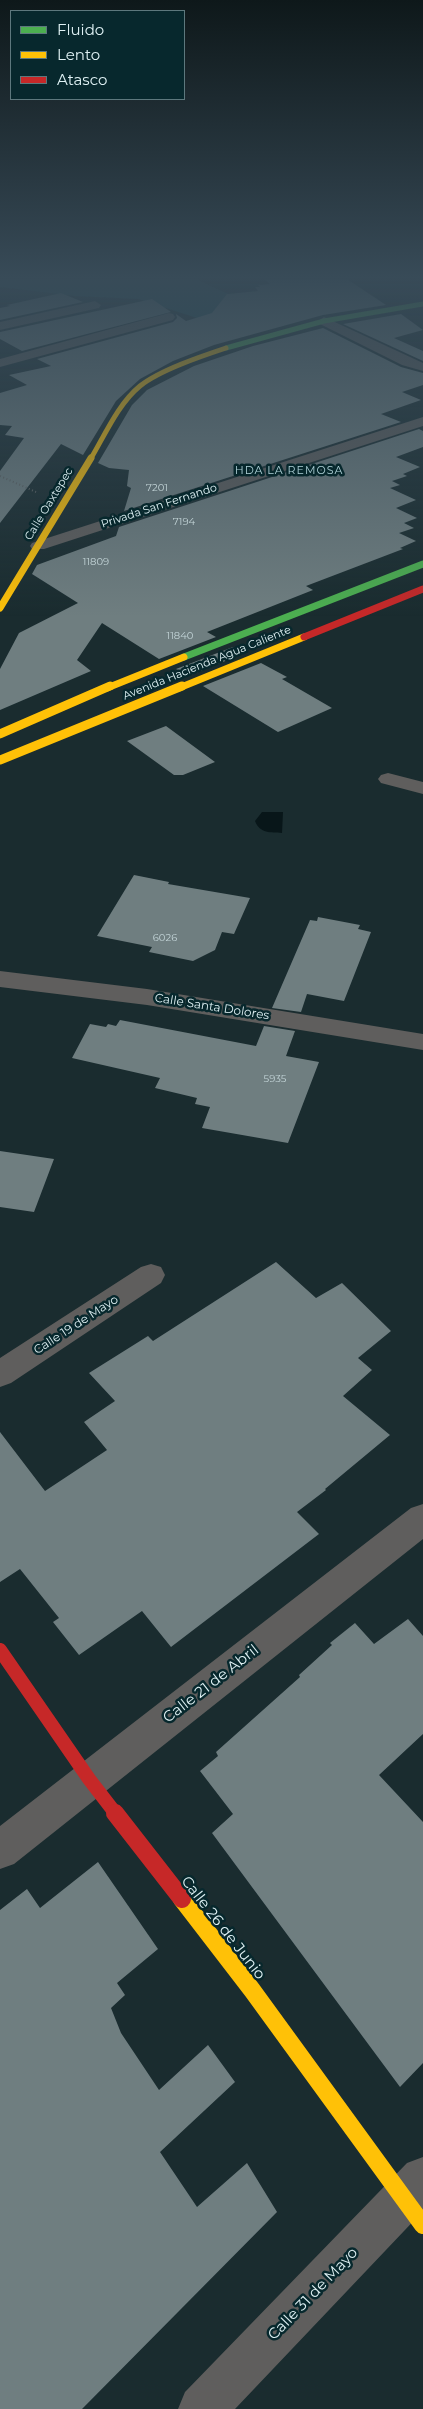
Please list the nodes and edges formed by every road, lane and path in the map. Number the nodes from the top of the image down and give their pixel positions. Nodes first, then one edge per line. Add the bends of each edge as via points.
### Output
1 (136, 391) edge
2 (423, 421) edge
3 (0, 476) edge
4 (65, 501) junction
5 (38, 546) junction
6 (423, 564) edge
7 (423, 589) edge
8 (0, 608) edge
9 (0, 734) edge
10 (0, 760) edge
11 (388, 780) dead end
12 (423, 788) edge
13 (0, 979) edge
14 (423, 1042) edge
15 (151, 1275) dead end
16 (0, 1374) edge
17 (423, 1519) edge
18 (0, 1650) edge
19 (89, 1779) junction
20 (0, 1850) edge
21 (417, 2201) edge
22 (202, 2409) edge

1 - 4 main road, Calle Oaxtepec via 125,402
2 - 5 street, Privada San Fernando
3 - 4 path
4 - 5 main road, Calle Oaxtepec
5 - 8 main road, Calle Oaxtepec
6 - 9 main road, Avenida Hacienda Agua Caliente via 96,692
7 - 10 main road, Avenida Hacienda Agua Caliente
11 - 12 street
13 - 14 street, Calle Santa Dolores via 147,997
15 - 16 street, Calle 19 de Mayo
17 - 19 street, Calle 21 de Abril
18 - 19 main road, Calle 26 de Junio
19 - 20 street, Calle 21 de Abril
19 - 21 main road, Calle 26 de Junio
21 - 22 street, Calle 31 de Mayo

